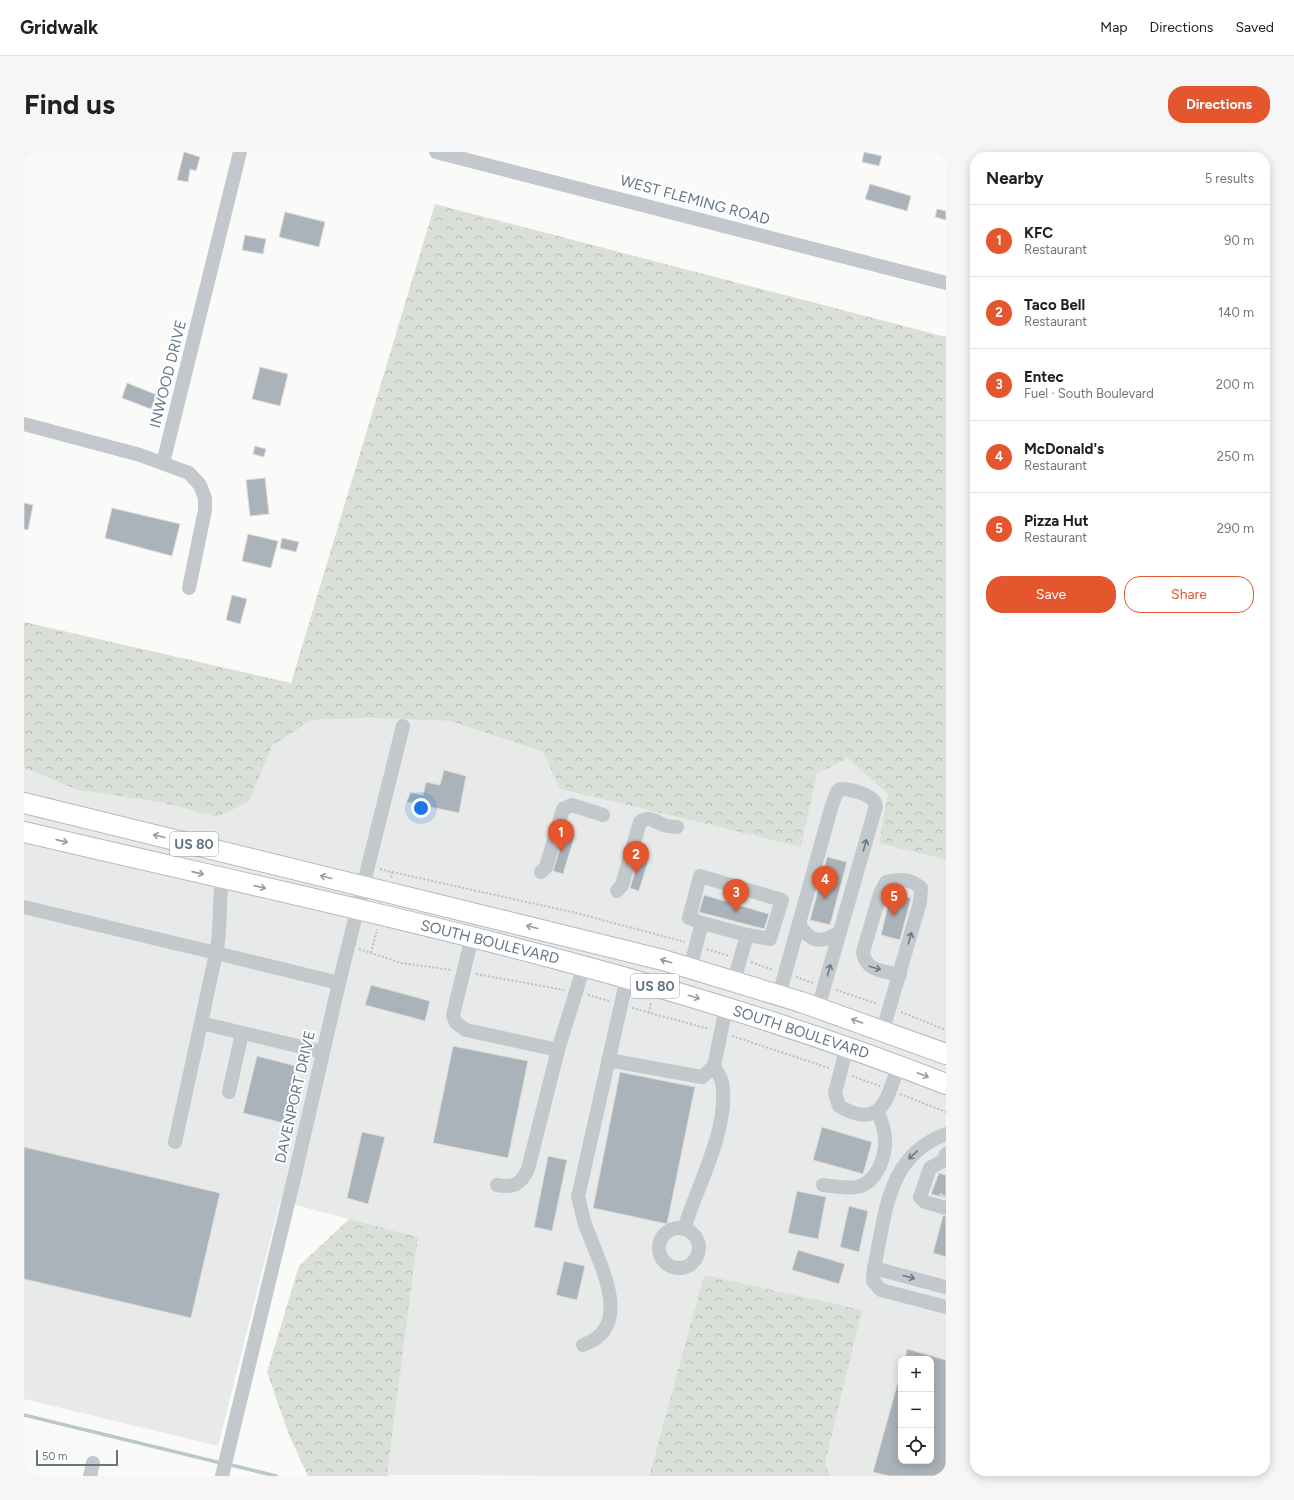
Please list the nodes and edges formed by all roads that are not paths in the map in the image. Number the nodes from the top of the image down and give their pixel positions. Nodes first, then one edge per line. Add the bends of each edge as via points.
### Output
1 (240, 152) edge
2 (436, 152) edge
3 (946, 283) edge
4 (24, 424) edge
5 (164, 464) junction
6 (189, 588) dead end
7 (403, 726) dead end
8 (24, 803) edge
9 (603, 815) dead end
10 (677, 826) dead end
11 (24, 832) edge
12 (541, 872) dead end
13 (222, 879) junction
14 (364, 886) junction
15 (617, 891) dead end
16 (24, 907) edge
17 (358, 910) junction
18 (460, 910) junction
19 (410, 922) junction
20 (702, 923) junction
21 (799, 924) junction
22 (840, 932) junction
23 (747, 935) junction
24 (472, 937) junction
25 (216, 953) junction
26 (584, 966) junction
27 (690, 968) junction
28 (900, 975) junction
29 (627, 978) junction
30 (734, 981) junction
31 (339, 983) junction
32 (779, 995) junction
33 (809, 1005) junction
34 (726, 1007) junction
35 (201, 1023) junction
36 (883, 1030) junction
37 (242, 1033) junction
38 (847, 1046) junction
39 (558, 1050) junction
40 (323, 1052) junction
41 (946, 1054) edge
42 (608, 1060) junction
43 (898, 1065) junction
44 (714, 1066) junction
45 (946, 1084) edge
46 (229, 1092) dead end
47 (878, 1112) junction
48 (946, 1134) edge
49 (175, 1142) dead end
50 (945, 1159) edge
51 (497, 1185) dead end
52 (823, 1185) dead end
53 (945, 1204) edge
54 (684, 1229) dead end
55 (874, 1268) junction
56 (945, 1286) edge
57 (946, 1307) edge
58 (583, 1345) dead end
59 (222, 1476) edge

1 - 5 street, INWOOD DRIVE
2 - 3 street, WEST FLEMING ROAD
4 - 5 street via 140,455
5 - 6 street via 189,473 200,485 205,498 203,529
7 - 14 street, DAVENPORT DRIVE
14 -> 8 highway, SOUTH BOULEVARD / US 80
9 - 12 street via 572,805 563,809 546,867
10 - 15 street via 664,825 650,818 640,822 622,885
11 -> 13 highway, SOUTH BOULEVARD / US 80
13 -> 17 highway, SOUTH BOULEVARD / US 80
13 - 25 street via 219,897 220,938
14 - 17 street, DAVENPORT DRIVE
14 - 18 highway, SOUTH BOULEVARD / US 80
16 - 25 street
17 - 19 highway, SOUTH BOULEVARD / US 80
17 - 31 street, DAVENPORT DRIVE
18 - 19 highway via 415,904 405,909
27 -> 18 highway, SOUTH BOULEVARD / US 80
19 - 24 highway, SOUTH BOULEVARD / US 80
20 - 23 street
20 - 23 street via 689,918 700,876 782,900 770,940
20 - 27 street
21 - 22 street via 804,932 820,941
22 -> 21 street via 876,806 876,802 871,798 846,789 837,792 832,804
21 - 32 street
33 -> 22 street via 824,986
23 - 30 street
24 - 26 highway, SOUTH BOULEVARD / US 80
24 - 39 street via 453,1015 456,1023 466,1030
25 - 31 street
25 - 35 street
26 - 29 highway, SOUTH BOULEVARD / US 80
26 - 39 street
27 - 30 highway, SOUTH BOULEVARD / US 80
28 -> 28 street via 920,902 921,888 915,882 906,879 886,882 863,952 864,960 869,966
28 - 36 street
29 -> 34 highway, SOUTH BOULEVARD / US 80
29 - 42 street
30 - 32 highway, SOUTH BOULEVARD / US 80
31 - 40 street, DAVENPORT DRIVE
32 - 33 highway, SOUTH BOULEVARD / US 80
33 - 34 highway via 748,993 730,999
36 -> 33 highway, SOUTH BOULEVARD / US 80
34 - 38 highway, SOUTH BOULEVARD / US 80
34 - 44 street
35 - 37 street
35 - 49 street
36 - 41 highway, SOUTH BOULEVARD / US 80
37 - 40 street
37 - 46 street
38 - 43 highway, SOUTH BOULEVARD / US 80
38 - 47 street via 835,1093 839,1106 851,1113 867,1116
39 - 51 street via 528,1169 518,1183 510,1187
40 - 59 street, DAVENPORT DRIVE
42 - 44 street via 702,1077
42 - 58 street via 578,1197 605,1277 611,1305 605,1332 595,1341
43 -> 45 highway, SOUTH BOULEVARD / US 80
43 - 47 street via 885,1104
44 - 54 street via 722,1081 718,1136
47 - 52 street via 885,1140 876,1174 858,1187
48 -> 55 street via 923,1146 901,1168 892,1186
50 - 53 street via 930,1168 920,1197 925,1202
55 -> 56 street
55 - 57 street via 873,1281 881,1290

